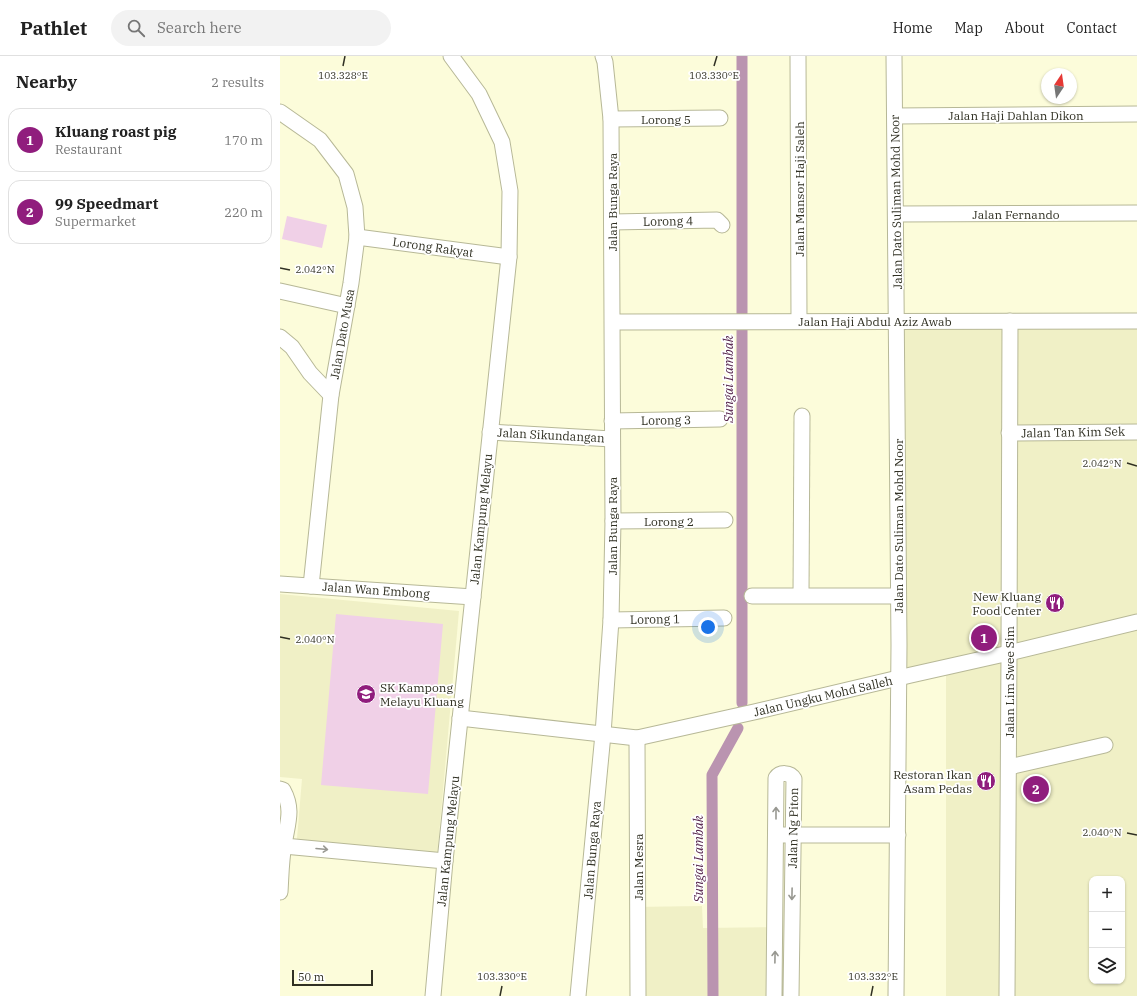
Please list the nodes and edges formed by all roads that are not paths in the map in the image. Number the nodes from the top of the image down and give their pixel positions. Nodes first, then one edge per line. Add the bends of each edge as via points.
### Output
1 (451, 56) edge
2 (603, 56) edge
3 (798, 56) edge
4 (894, 56) edge
5 (280, 112) edge
6 (1137, 114) edge
7 (895, 116) junction
8 (720, 118) dead end
9 (612, 119) junction
10 (896, 214) junction
11 (1137, 214) edge
12 (612, 222) junction
13 (722, 225) dead end
14 (357, 237) junction
15 (509, 257) junction
16 (280, 291) edge
17 (347, 306) junction
18 (799, 321) junction
19 (897, 321) junction
20 (1010, 321) junction
21 (1137, 321) edge
22 (613, 322) junction
23 (280, 337) edge
24 (331, 395) junction
25 (802, 416) dead end
26 (720, 419) dead end
27 (612, 421) junction
28 (490, 432) junction
29 (1137, 432) edge
30 (1009, 433) junction
31 (612, 439) junction
32 (725, 520) dead end
33 (613, 521) junction
34 (280, 584) edge
35 (311, 586) junction
36 (801, 595) junction
37 (752, 596) dead end
38 (898, 596) junction
39 (473, 597) junction
40 (724, 618) dead end
41 (611, 620) junction
42 (1137, 622) edge
43 (1009, 653) junction
44 (898, 678) junction
45 (460, 718) junction
46 (603, 734) junction
47 (637, 738) junction
48 (1105, 745) dead end
49 (1009, 767) junction
50 (280, 789) edge
51 (776, 835) junction
52 (793, 835) junction
53 (898, 835) junction
54 (284, 846) junction
55 (445, 861) junction
56 (280, 892) edge
57 (433, 996) edge
58 (578, 996) edge
59 (638, 996) edge
60 (774, 996) edge
61 (791, 996) edge
62 (896, 996) edge
63 (1007, 996) edge

1 - 15 street, Jalan Kampung Melayu via 479,94 502,142 510,191
2 - 9 street, Jalan Bunga Raya
3 - 18 street, Jalan Mansor Haji Saleh
4 - 7 street, Jalan Dato Suliman Mohd Noor
5 - 14 street, Jalan Dato Musa via 320,140 346,174 355,207
6 - 7 street, Jalan Haji Dahlan Dikon
7 - 10 street, Jalan Dato Suliman Mohd Noor
8 - 9 street, Lorong 5
9 - 12 street, Jalan Bunga Raya
10 - 11 street, Jalan Fernando
10 - 19 street, Jalan Dato Suliman Mohd Noor
12 - 13 street, Lorong 4 via 717,220
12 - 22 street, Jalan Bunga Raya
14 - 15 street, Lorong Rakyat
14 - 17 street, Jalan Dato Musa
15 - 28 street, Jalan Kampung Melayu
16 - 17 street
17 - 24 street, Jalan Dato Musa
18 - 19 street, Jalan Haji Abdul Aziz Awab
18 - 22 street, Jalan Haji Abdul Aziz Awab
19 - 20 street, Jalan Haji Abdul Aziz Awab
19 - 38 street, Jalan Dato Suliman Mohd Noor
20 - 21 street, Jalan Haji Abdul Aziz Awab
20 - 30 street, Jalan Lim Swee Sim
22 - 27 street, Jalan Bunga Raya
23 - 24 street via 292,347 310,373
24 - 35 street, Jalan Dato Musa
25 - 36 street
26 - 27 street, Lorong 3
27 - 31 street, Jalan Bunga Raya
28 - 31 street, Jalan Sikundangan
28 - 39 street, Jalan Kampung Melayu
29 - 30 street, Jalan Tan Kim Sek
30 - 43 street, Jalan Lim Swee Sim
31 - 33 street, Jalan Bunga Raya
32 - 33 street, Lorong 2
33 - 41 street, Jalan Bunga Raya
34 - 35 street, Jalan Wan Embong
35 - 39 street, Jalan Wan Embong
36 - 37 street
36 - 38 street
38 - 44 street, Jalan Dato Suliman Mohd Noor
39 - 45 street, Jalan Kampung Melayu
40 - 41 street, Lorong 1
41 - 46 street, Jalan Bunga Raya
42 - 43 street, Jalan Ungku Mohd Salleh
43 - 44 street, Jalan Ungku Mohd Salleh
43 - 49 street, Jalan Lim Swee Sim
44 - 47 street, Jalan Ungku Mohd Salleh
44 - 53 street, Jalan Dato Suliman Mohd Noor
45 - 46 street, Jalan Ungku Mohd Salleh
45 - 55 street, Jalan Kampung Melayu
46 - 47 street, Jalan Ungku Mohd Salleh
46 - 58 street, Jalan Bunga Raya
47 - 59 street, Jalan Mesra
48 - 49 street
49 - 63 street, Jalan Lim Swee Sim
50 - 54 street via 289,800 289,821
51 - 52 street
51 -> 52 street, Jalan Ng Piton via 776,778 781,774 790,774 794,779
60 -> 51 street, Jalan Ng Piton
52 - 53 street
52 -> 61 street, Jalan Ng Piton
53 - 62 street, Jalan Dato Suliman Mohd Noor
54 -> 55 street
54 - 56 street
55 - 57 street, Jalan Kampung Melayu

